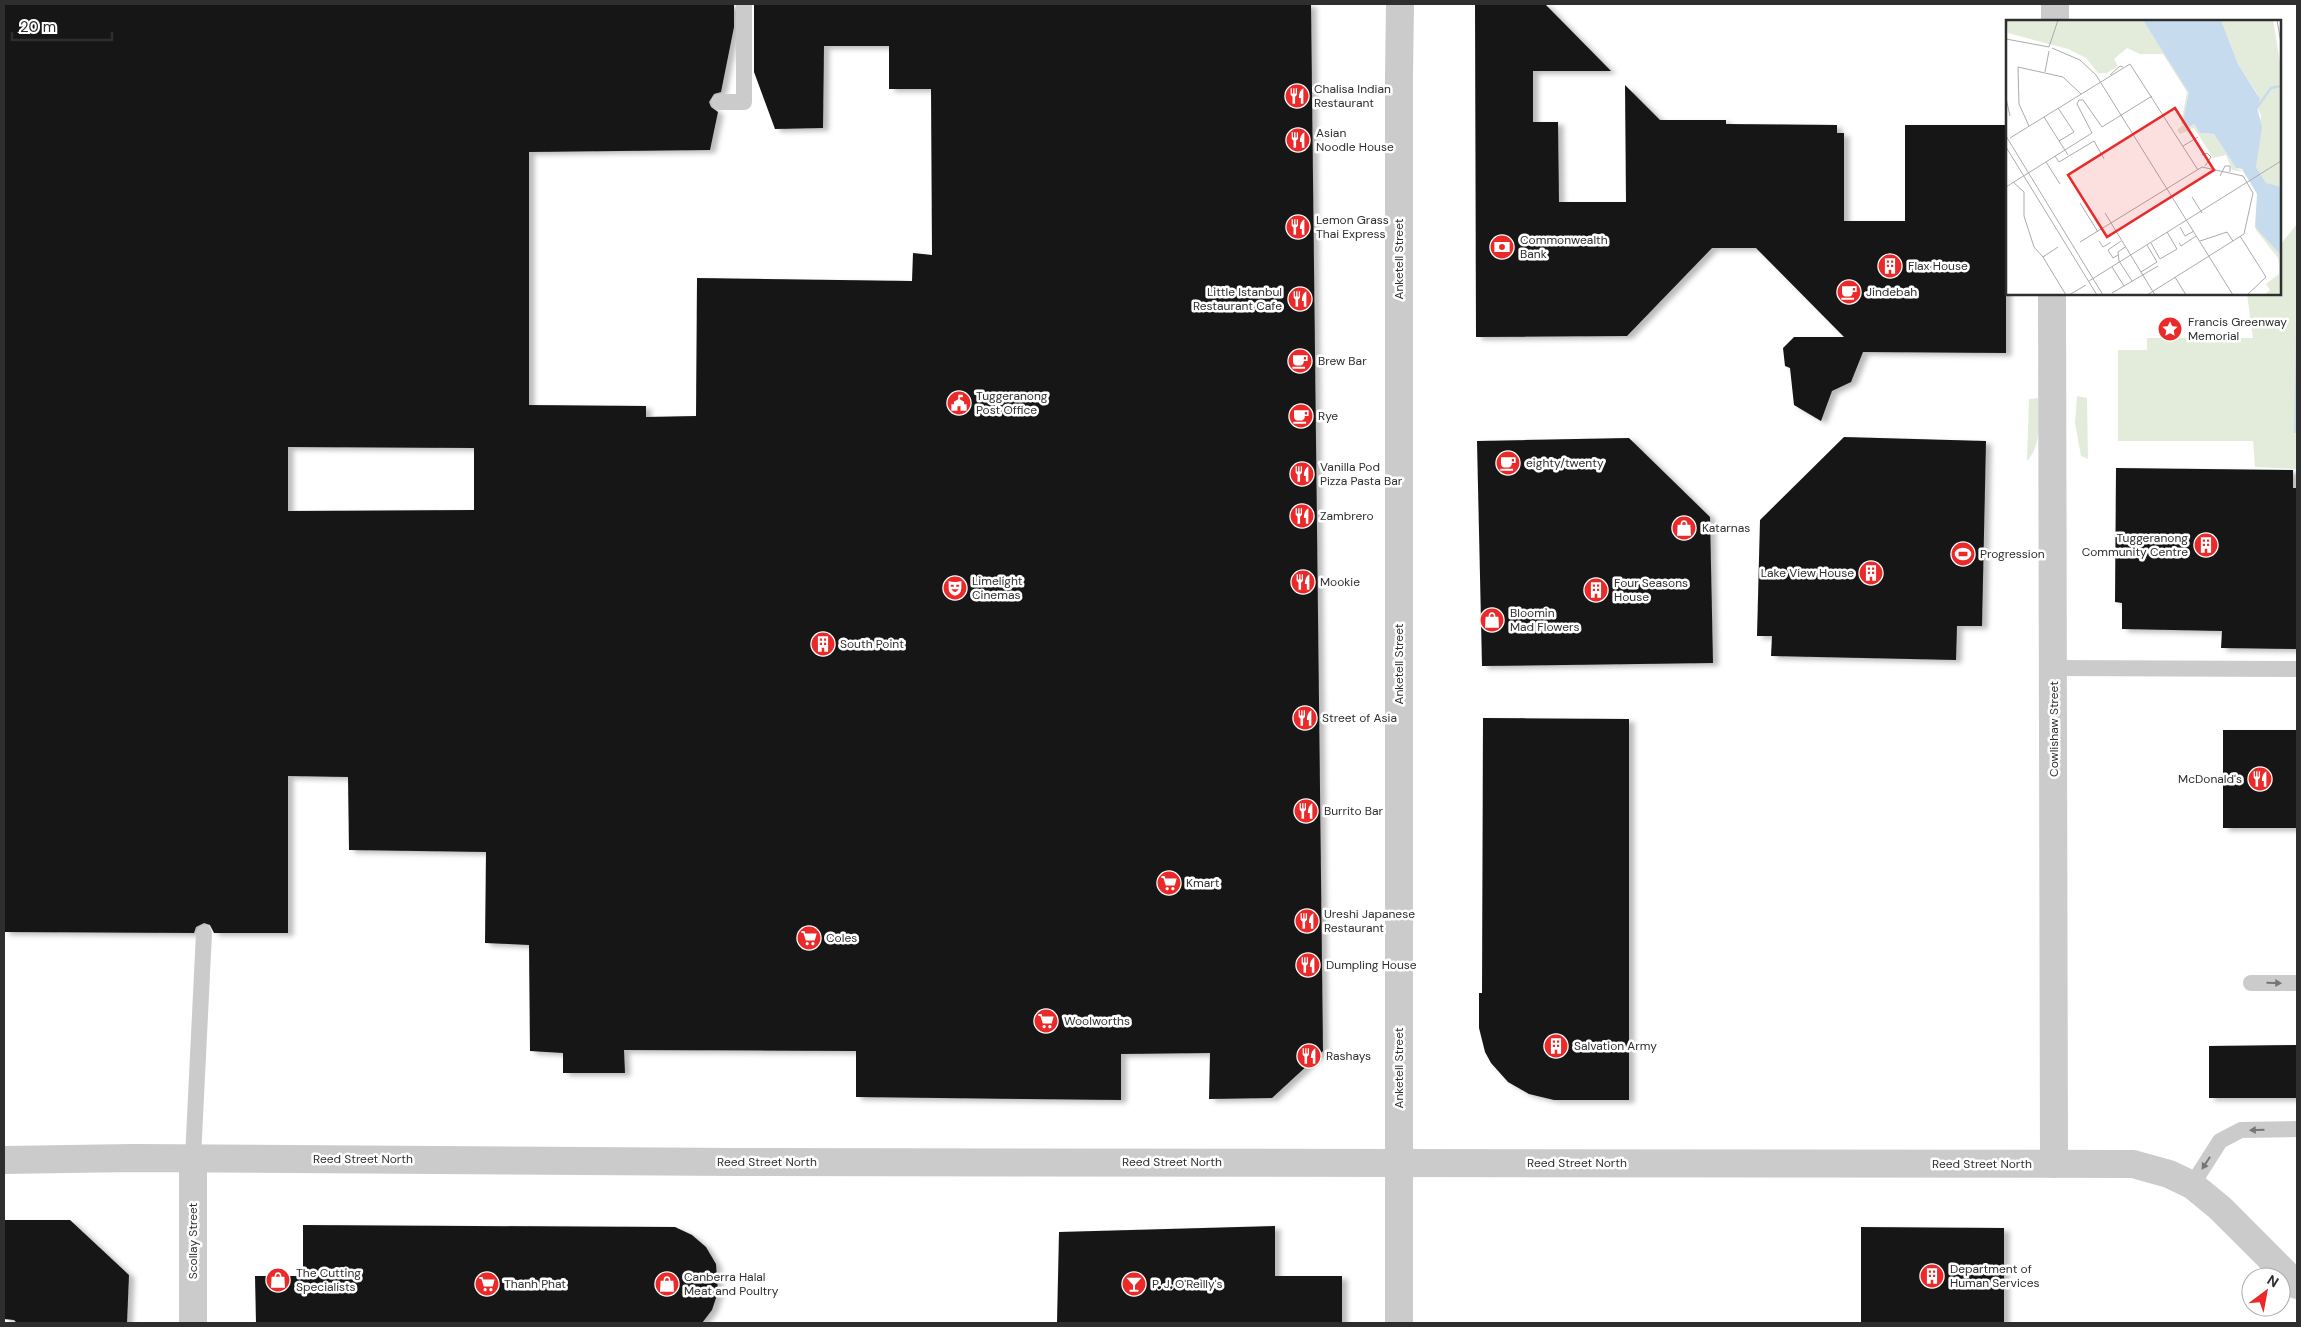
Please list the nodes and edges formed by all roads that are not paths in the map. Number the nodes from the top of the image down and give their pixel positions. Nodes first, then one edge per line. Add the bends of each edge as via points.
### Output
1 (744, 4) edge
2 (1400, 4) edge
3 (2055, 4) edge
4 (2055, 20) edge
5 (720, 102) dead end
6 (2052, 295) edge
7 (2054, 668) junction
8 (2297, 669) edge
9 (204, 933) dead end
10 (2251, 983) dead end
11 (2297, 983) edge
12 (2297, 1129) edge
13 (193, 1158) junction
14 (4, 1160) edge
15 (1399, 1163) junction
16 (2054, 1164) junction
17 (2192, 1185) junction
18 (2297, 1285) edge
19 (193, 1323) edge
20 (1398, 1323) edge

1 - 5 lane via 744,102
2 - 15 street, Anketell Street
3 - 4 street
6 - 7 street, Cowlishaw Street
7 - 8 lane
7 - 16 street, Cowlishaw Street
9 - 13 lane
10 -> 11 lane
12 -> 17 lane via 2241,1130 2220,1141
13 - 14 street, Reed Street North
13 - 15 street, Reed Street North
13 - 19 street, Scollay Street
15 - 16 street, Reed Street North
15 - 20 street, Anketell Street
16 - 17 street, Reed Street North via 2133,1164 2169,1174
17 - 18 street, Reed Street North via 2220,1208

